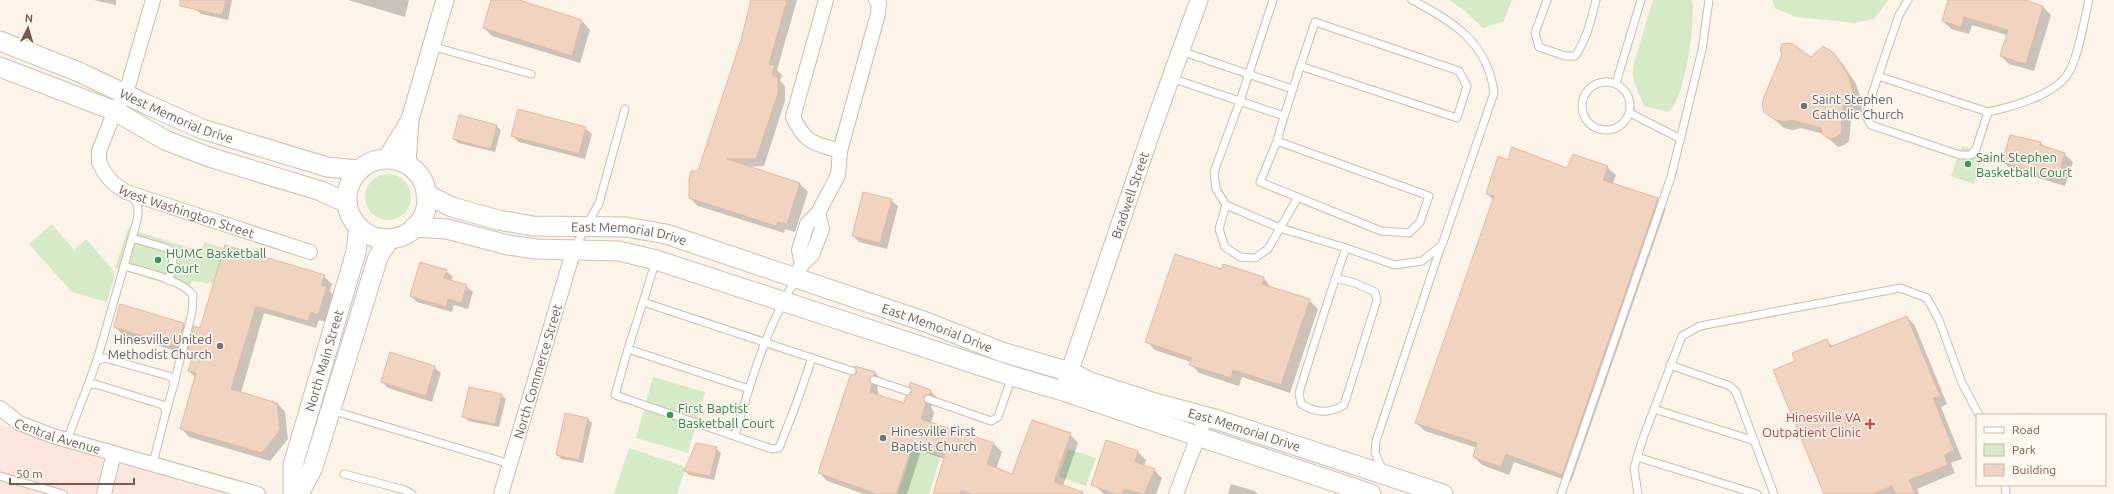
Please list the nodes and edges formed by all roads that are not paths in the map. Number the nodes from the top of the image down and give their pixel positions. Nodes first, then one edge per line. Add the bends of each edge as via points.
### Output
1 (153, 0) edge
2 (445, 0) edge
3 (826, 0) edge
4 (876, 0) edge
5 (1199, 0) edge
6 (1273, 0) edge
7 (1412, 0) edge
8 (1547, 0) edge
9 (1596, 0) edge
10 (1641, 0) edge
11 (1709, 0) edge
12 (1908, 0) edge
13 (2089, 0) edge
14 (0, 41) edge
15 (431, 46) junction
16 (1181, 51) junction
17 (1300, 66) junction
18 (0, 67) edge
19 (531, 74) dead end
20 (1249, 74) junction
21 (1878, 76) junction
22 (1171, 78) junction
23 (1616, 83) junction
24 (1292, 89) junction
25 (126, 93) junction
26 (1240, 101) junction
27 (625, 109) dead end
28 (115, 111) junction
29 (1988, 112) junction
30 (1630, 113) junction
31 (1284, 116) junction
32 (410, 120) junction
33 (1681, 139) junction
34 (1277, 141) junction
35 (840, 151) junction
36 (386, 159) junction
37 (407, 164) junction
38 (359, 170) junction
39 (126, 192) junction
40 (426, 194) junction
41 (1298, 197) junction
42 (347, 203) junction
43 (1226, 205) junction
44 (359, 227) junction
45 (414, 227) junction
46 (586, 227) junction
47 (1280, 228) junction
48 (132, 238) junction
49 (389, 239) junction
50 (1442, 245) junction
51 (1346, 248) junction
52 (574, 249) junction
53 (310, 252) dead end
54 (656, 260) junction
55 (124, 266) junction
56 (799, 271) junction
57 (1335, 278) junction
58 (169, 281) junction
59 (643, 302) junction
60 (782, 302) junction
61 (764, 342) junction
62 (628, 348) junction
63 (812, 358) junction
64 (97, 360) junction
65 (1670, 365) junction
66 (852, 371) dead end
67 (1070, 372) junction
68 (1012, 376) junction
69 (874, 380) dead end
70 (174, 384) junction
71 (88, 386) junction
72 (749, 388) junction
73 (907, 391) dead end
74 (1063, 391) junction
75 (928, 399) dead end
76 (320, 406) junction
77 (0, 408) edge
78 (1654, 409) junction
79 (166, 412) junction
80 (1978, 414) edge
81 (1206, 416) junction
82 (735, 436) junction
83 (1196, 436) junction
84 (67, 440) junction
85 (1755, 441) junction
86 (114, 453) junction
87 (1637, 457) junction
88 (153, 464) junction
89 (510, 464) junction
90 (344, 474) dead end
91 (1385, 475) junction
92 (0, 476) edge
93 (63, 494) edge
94 (104, 494) edge
95 (258, 494) edge
96 (293, 494) edge
97 (299, 494) edge
98 (412, 494) edge
99 (501, 494) edge
100 (1176, 494) edge
101 (1371, 494) edge
102 (1443, 494) edge
103 (1561, 494) edge
104 (1638, 494) edge
105 (1757, 494) edge
106 (1774, 494) edge

1 - 25 street
2 - 15 street
3 - 35 street via 793,118 801,134 814,143
4 - 35 street via 879,3 878,14
5 - 16 street, Bradwell Street
6 - 20 lane
7 - 50 lane via 1445,18 1469,37 1487,64 1494,93
8 - 9 lane via 1535,33 1539,47 1564,56 1575,56 1580,48
10 - 23 lane
11 - 33 lane via 1702,50
12 - 21 lane via 1899,15
13 - 29 lane via 2073,61 2062,81 2036,97
14 - 25 main road, West Memorial Drive
15 - 19 lane
15 - 32 street
16 - 20 lane
16 - 22 street, Bradwell Street
17 - 17 lane via 1315,22 1459,71 1467,86 1457,118
17 - 24 lane
18 - 28 main road, West Memorial Drive
20 - 24 lane
20 - 26 lane
21 - 29 lane
21 - 29 lane via 1866,116 1871,125 1960,155 1971,155 1976,149
22 - 26 lane
22 - 67 street, Bradwell Street
23 - 30 lane via 1626,90 1631,101
23 - 30 lane via 1603,81 1590,87 1583,97 1581,107 1584,117 1598,129 1608,130 1617,128 1625,122
24 - 31 lane
25 - 28 street
25 - 38 main road, West Memorial Drive via 202,129 327,167
26 - 31 lane
26 - 43 lane via 1214,172 1216,189
27 - 46 lane via 599,203
28 - 39 street, West Washington Street via 99,151 99,162 109,178
28 - 42 main road, West Memorial Drive via 165,140
30 - 33 lane
31 - 34 lane
32 - 36 street
32 - 37 street
33 - 103 lane via 1671,177
34 - 41 lane via 1260,182
34 - 41 lane via 1429,196 1420,222 1409,233 1381,231
35 - 56 street via 838,174 818,213 822,229 812,255
36 - 37 main road
36 - 38 main road via 375,161
37 - 40 main road via 421,178
38 - 42 main road via 350,182
39 - 48 lane via 138,204 138,218
39 - 53 street, West Washington Street
40 - 45 main road via 425,208
40 - 46 main road, East Memorial Drive via 452,207 498,220 533,226
41 - 47 lane
42 - 44 main road
43 - 47 lane
43 - 47 lane via 1219,228 1225,248 1240,257 1255,258 1268,248
44 - 49 main road via 374,236
44 - 76 main road, North Main Street via 356,252
45 - 49 main road via 405,234
45 - 52 main road, East Memorial Drive via 447,229 508,245 536,249
46 - 52 lane
46 - 56 main road, East Memorial Drive via 626,227 666,234
47 - 51 lane
48 - 55 lane
48 - 58 lane via 166,248 174,254
49 - 76 main road, North Main Street via 378,257
50 - 51 lane via 1422,261 1395,265
50 - 91 lane via 1376,442 1377,458
51 - 57 lane
52 - 54 main road, East Memorial Drive via 619,251
52 - 89 street, North Commerce Street
54 - 59 lane
54 - 60 main road, East Memorial Drive
55 - 58 lane
55 - 64 lane
56 - 60 lane
56 - 67 main road, East Memorial Drive via 1002,352
57 - 57 lane via 1299,393 1301,404 1312,410 1325,412 1344,405 1377,300 1374,292 1355,283
58 - 70 lane via 187,288 193,294 192,312
59 - 61 lane
59 - 62 lane
60 - 61 lane
60 - 68 main road, East Memorial Drive
61 - 63 lane
61 - 72 lane
62 - 72 lane
62 - 82 lane via 615,395
63 - 66 lane
63 - 82 lane via 798,402 779,448 772,449
64 - 70 lane via 105,358 172,377
64 - 71 lane
65 - 78 lane
65 - 80 lane via 1682,336 1700,326 1900,288 1926,298 1939,320 1962,383
65 - 85 lane via 1730,386 1736,392
67 - 74 street, Bradwell Street
67 - 81 main road, East Memorial Drive via 1090,382
68 - 74 main road, East Memorial Drive
68 - 75 lane via 998,417 992,421
69 - 73 lane
70 - 79 lane
71 - 79 lane via 95,384 163,405
71 - 84 lane
72 - 82 lane
74 - 83 main road, East Memorial Drive
76 - 89 lane
76 - 96 main road, North Main Street via 293,465
76 - 97 main road, North Main Street via 313,466
77 - 84 street, Central Avenue via 19,423
78 - 85 lane
78 - 87 lane
79 - 88 lane
81 - 83 street
81 - 91 main road, East Memorial Drive
83 - 100 street
83 - 101 main road, East Memorial Drive
84 - 86 street, Central Avenue
85 - 106 lane
86 - 88 street, Central Avenue
86 - 94 street
87 - 104 lane via 1634,468
87 - 105 lane
88 - 95 street, Central Avenue
89 - 99 street, North Commerce Street
90 - 98 lane
91 - 102 main road, East Memorial Drive
92 - 93 lane

